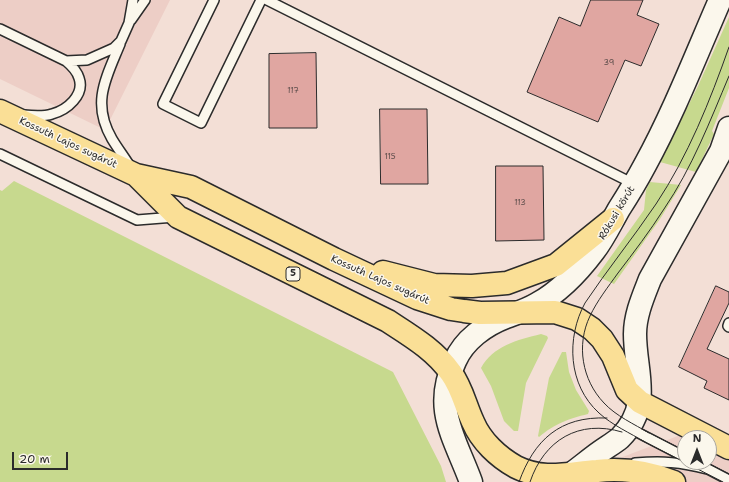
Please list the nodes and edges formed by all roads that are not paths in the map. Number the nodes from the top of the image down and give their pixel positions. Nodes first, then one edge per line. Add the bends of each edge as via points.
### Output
1 (133, 0) edge
2 (145, 0) edge
3 (214, 0) edge
4 (261, 0) edge
5 (267, 0) edge
6 (720, 0) edge
7 (129, 23) junction
8 (0, 29) edge
9 (121, 41) junction
10 (66, 60) junction
11 (3, 112) edge
12 (729, 128) edge
13 (0, 154) edge
14 (725, 154) edge
15 (136, 175) junction
16 (634, 184) junction
17 (178, 217) junction
18 (613, 219) junction
19 (334, 259) junction
20 (519, 313) junction
21 (729, 323) edge
22 (729, 327) edge
23 (450, 372) junction
24 (640, 402) junction
25 (627, 428) junction
26 (729, 448) edge
27 (677, 453) edge
28 (677, 462) edge
29 (711, 470) edge
30 (596, 471) junction
31 (569, 478) edge
32 (729, 480) edge
33 (471, 482) edge
34 (674, 482) edge

1 - 7 lane
2 - 7 lane
3 - 4 lane via 163,104 201,123
5 - 16 lane
6 - 16 main road, Rókusi körút via 652,152
7 - 9 lane
8 - 10 lane
9 - 10 lane via 114,48 95,57 77,61
9 - 15 lane via 106,79 101,109 112,139
10 - 11 lane via 74,68 80,82 76,98 71,104 63,110 35,116
11 - 15 main road, Kossuth Lajos sugárút / 5
12 - 14 main road
13 - 17 lane via 137,220
14 - 24 main road via 650,279 642,298 635,333
15 - 17 main road, Kossuth Lajos sugárút / 5
15 - 19 main road, Kossuth Lajos sugárút / 5 via 191,187
16 - 18 main road, Rókusi körút
17 - 23 main road, Kossuth Lajos sugárút / 5 via 388,321 430,350
18 - 19 main road via 556,265 507,283 472,286 434,285
18 - 20 main road, Rókusi körút via 595,251 563,284 537,304
19 - 20 main road, Kossuth Lajos sugárút / 5 via 435,305 480,313
20 - 23 main road, Rókusi körút via 492,323 469,340
20 - 24 main road, Kossuth Lajos sugárút / 5 via 555,312 586,324 602,339 613,356 627,390
21 - 22 lane
23 - 31 main road, Kossuth Lajos sugárút / 5 via 462,392 478,432 496,453 517,467 533,473
23 - 33 main road, Rókusi körút via 445,409 453,438
24 - 25 main road
24 - 26 main road, Kossuth Lajos sugárút / 5
25 - 27 lane
25 - 31 main road via 620,437
28 - 30 lane, Kossuth Lajos sugárút via 636,463
29 - 32 lane, Kossuth Lajos sugárút
30 - 31 main road, Kossuth Lajos sugárút / 5
30 - 34 main road, Kossuth Lajos sugárút / 5 via 624,470

